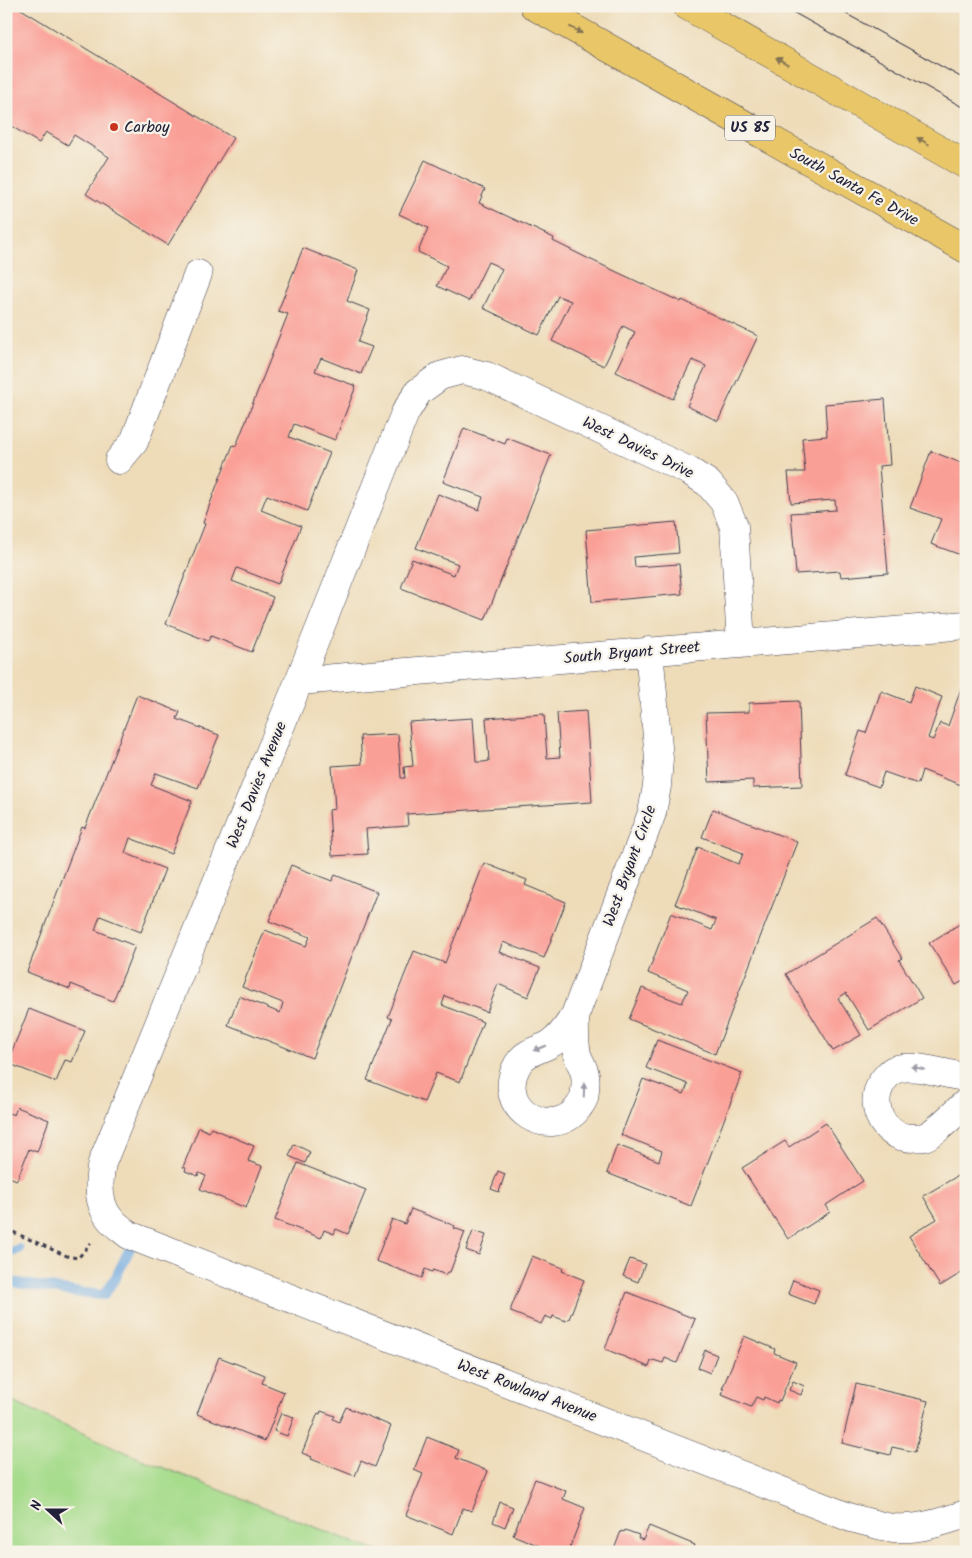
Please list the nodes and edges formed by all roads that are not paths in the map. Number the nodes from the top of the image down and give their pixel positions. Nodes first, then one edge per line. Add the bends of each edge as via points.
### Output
1 (534, 6) edge
2 (687, 6) edge
3 (966, 165) edge
4 (966, 249) edge
5 (198, 274) dead end
6 (440, 376) joint
7 (118, 460) dead end
8 (966, 625) edge
9 (741, 644) junction
10 (649, 651) junction
11 (299, 681) junction
12 (575, 1015) dead end
13 (966, 1077) edge
14 (966, 1103) edge
15 (107, 1213) joint
16 (966, 1514) edge

1 -> 4 highway, South Santa Fe Drive / US 85
3 -> 2 highway
5 - 7 street via 134,442
6 - 9 street, West Davies Drive via 462,370 487,376 689,471 708,484 724,502 734,526
6 - 11 street, West Davies Avenue via 418,392 404,413
8 - 9 street, South Bryant Street
9 - 10 street, South Bryant Street
10 - 11 street, South Bryant Street
10 - 12 street, West Bryant Circle via 659,758 652,813
11 - 15 street, West Davies Avenue via 102,1163 100,1195
13 -> 14 street via 911,1066 892,1070 879,1085 875,1107 885,1126 904,1138 923,1137
15 - 16 street, West Rowland Avenue via 129,1235 851,1518 892,1528 909,1528 937,1524

